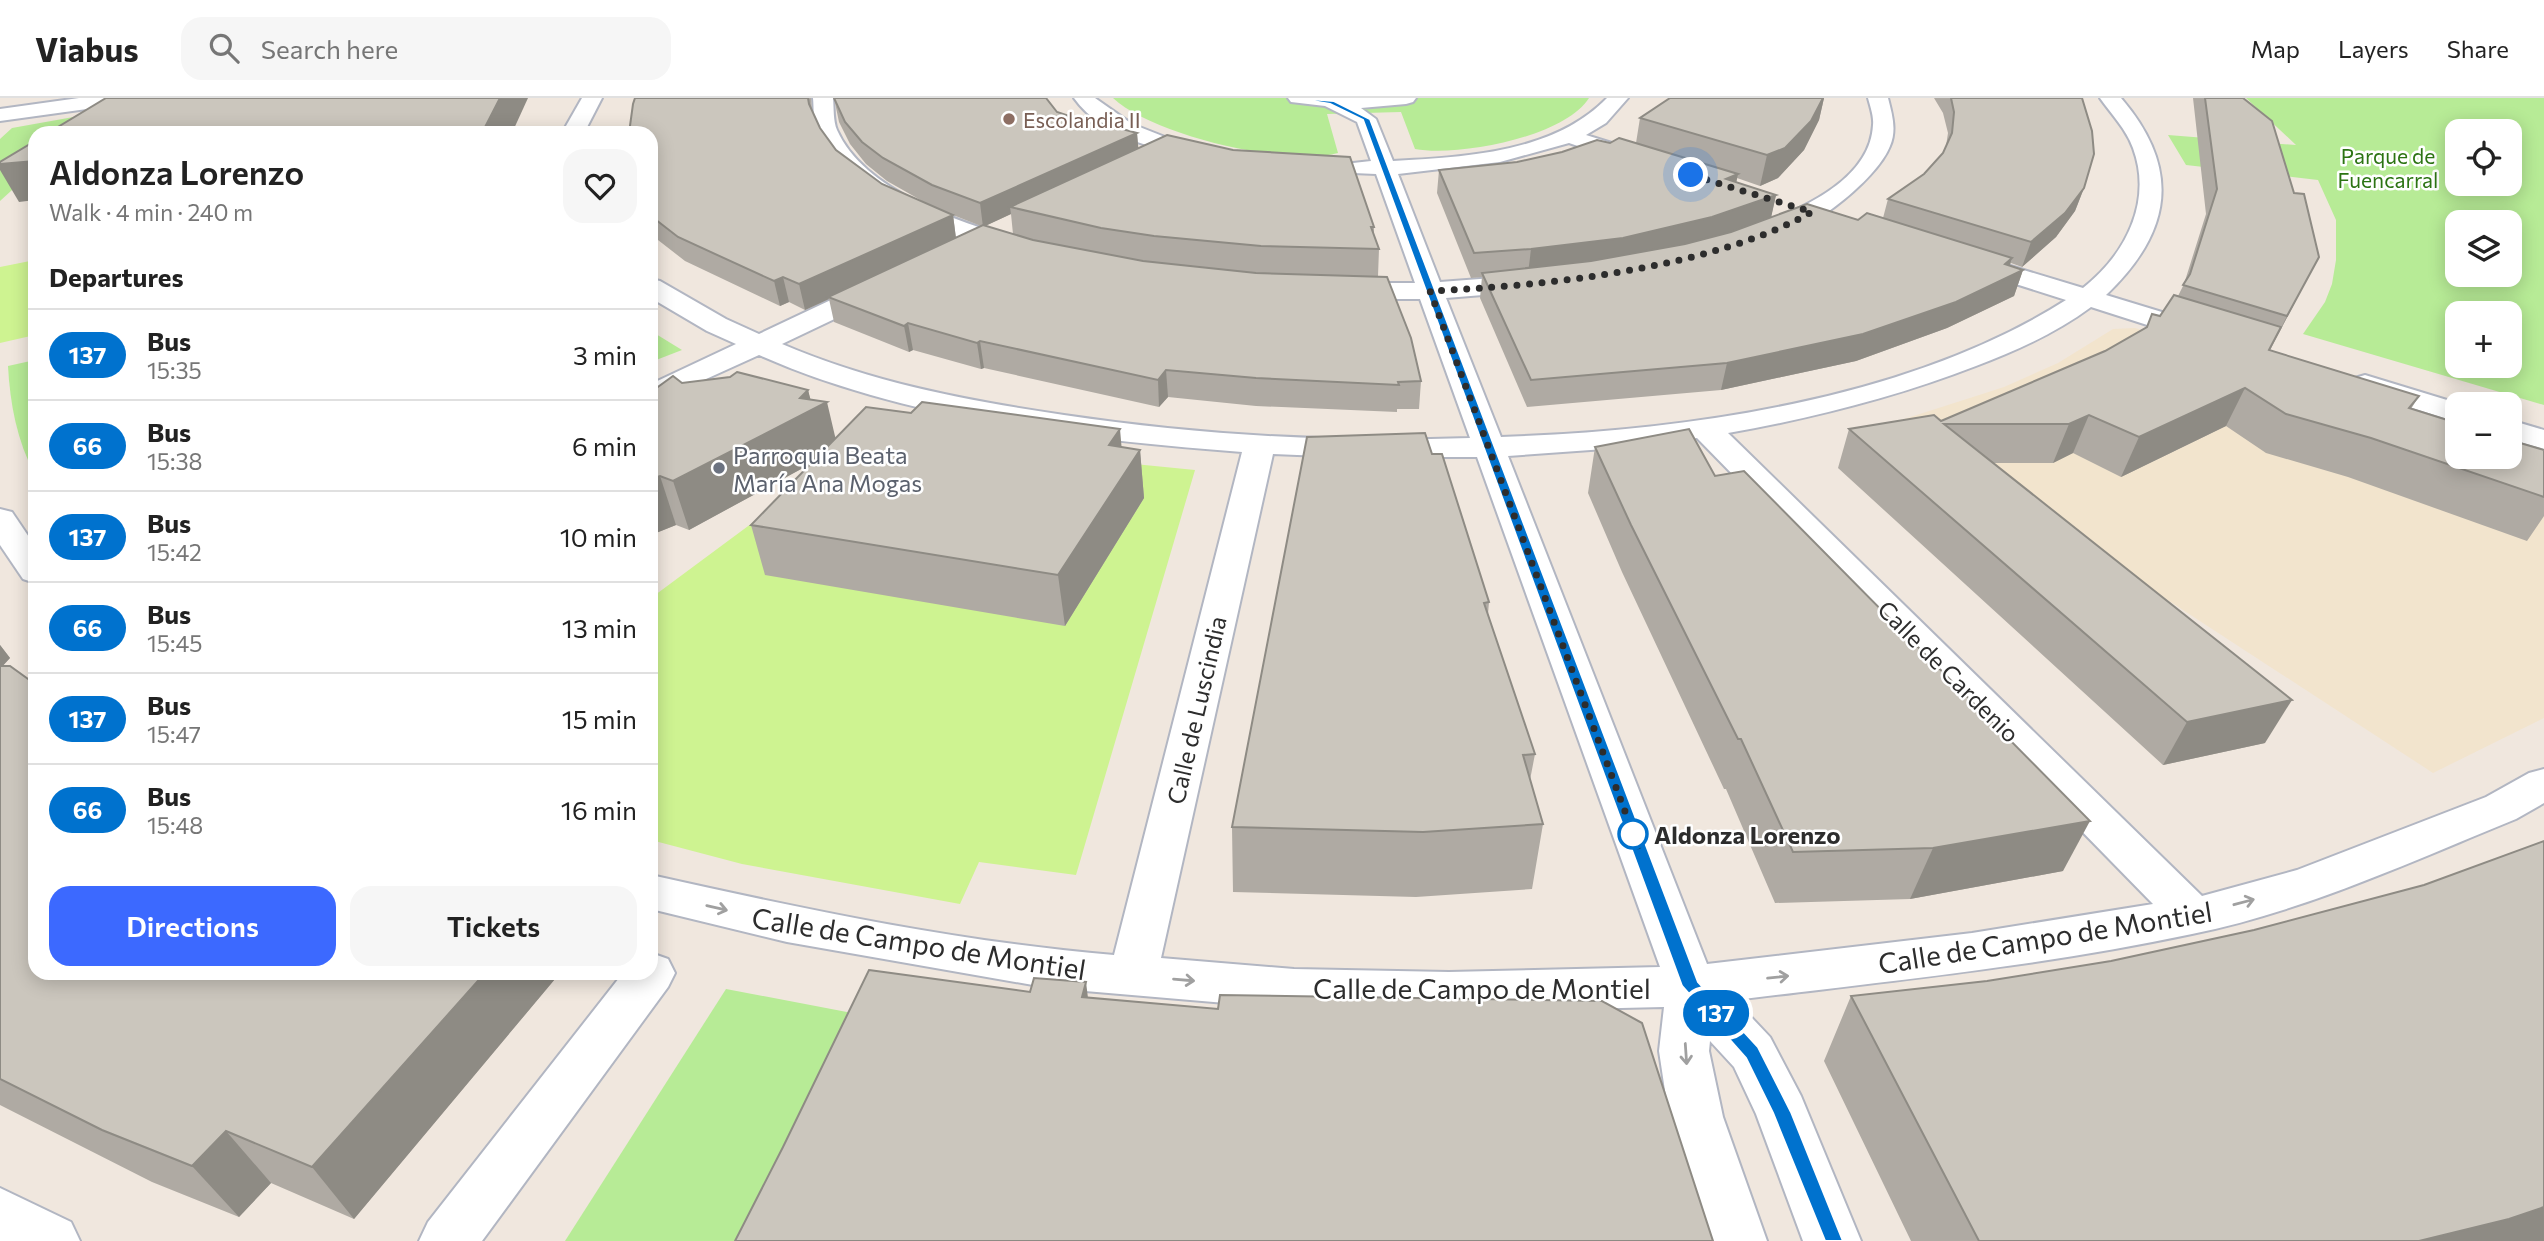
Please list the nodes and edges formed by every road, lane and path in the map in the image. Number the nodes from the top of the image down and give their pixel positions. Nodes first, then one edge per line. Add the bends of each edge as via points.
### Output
1 (123, 98) edge
2 (592, 98) edge
3 (823, 98) edge
4 (1084, 98) edge
5 (1298, 98) edge
6 (1618, 98) edge
7 (1878, 98) edge
8 (2110, 98) edge
9 (1332, 102) junction
10 (88, 103) junction
11 (1387, 106) edge
12 (0, 115) edge
13 (0, 122) edge
14 (577, 126) edge
15 (1569, 136) junction
16 (1180, 147) junction
17 (1234, 158) edge
18 (1149, 161) edge
19 (1659, 165) edge
20 (1345, 168) edge
21 (1384, 168) junction
22 (1773, 200) dead end
23 (1812, 212) junction
24 (1022, 220) edge
25 (1838, 220) edge
26 (984, 238) junction
27 (1748, 239) edge
28 (959, 250) edge
29 (1035, 252) edge
30 (1943, 253) edge
31 (896, 279) edge
32 (1552, 281) edge
33 (1320, 290) edge
34 (658, 291) edge
35 (1430, 291) junction
36 (2088, 298) junction
37 (2221, 339) edge
38 (758, 345) junction
39 (2339, 376) edge
40 (658, 392) edge
41 (2445, 409) edge
42 (1704, 427) junction
43 (2522, 433) edge
44 (2544, 440) edge
45 (1259, 445) junction
46 (1487, 447) junction
47 (0, 519) edge
48 (28, 561) edge
49 (2544, 785) edge
50 (658, 894) edge
51 (2193, 916) junction
52 (1133, 976) junction
53 (646, 980) edge
54 (1691, 986) junction
55 (0, 1214) edge
56 (51, 1241) edge
57 (448, 1241) edge
58 (1738, 1241) edge
59 (1832, 1241) edge

1 - 10 street
2 - 14 street
3 - 26 street via 826,131 860,174 923,213
4 - 16 street via 1114,122
5 - 9 street
6 - 15 street via 1601,118
7 - 23 street via 1885,127 1880,147 1855,180
8 - 36 street via 2139,136 2152,173 2153,192 2135,244
9 - 11 street
9 - 11 street
10 - 12 street
10 - 13 street
11 - 21 street
15 - 19 street
15 - 21 street via 1505,154
16 - 17 street
16 - 18 street
20 - 21 street
21 - 35 street
22 - 23 street
23 - 25 street
23 - 27 street
24 - 26 street
26 - 28 street
26 - 29 street
30 - 36 street
31 - 38 street
32 - 35 street
33 - 35 street
34 - 38 street
35 - 46 street
36 - 37 street
36 - 42 street via 2008,343 1918,378 1790,412
38 - 40 street
38 - 45 street via 846,375 989,411 1124,432
39 - 41 street
42 - 46 street
42 - 51 street, Calle de Cardenio
43 - 44 street
45 - 46 street
45 - 52 street, Calle de Luscindia
46 - 54 street
47 - 48 street
51 -> 49 street, Calle de Campo de Montiel via 2307,885 2501,808
50 -> 52 street, Calle de Campo de Montiel via 787,924 920,948 1050,969
54 -> 51 street, Calle de Campo de Montiel via 1972,952
52 -> 54 street, Calle de Campo de Montiel via 1294,989 1449,992
53 - 57 street
54 -> 58 street via 1684,1051 1696,1117
54 - 59 street via 1752,1052 1782,1112
55 - 56 street

